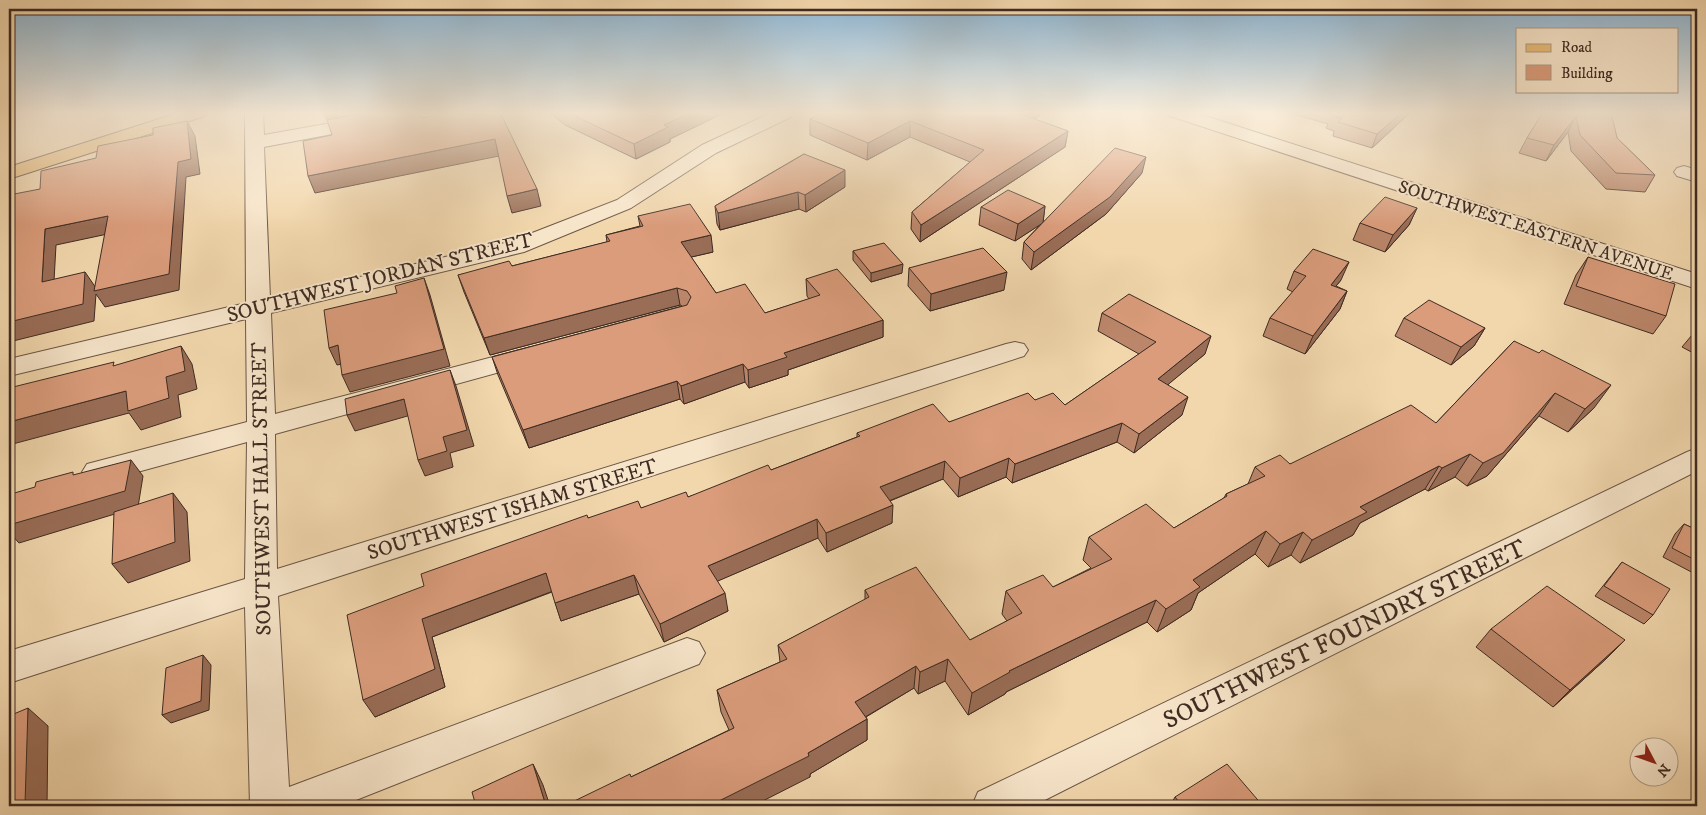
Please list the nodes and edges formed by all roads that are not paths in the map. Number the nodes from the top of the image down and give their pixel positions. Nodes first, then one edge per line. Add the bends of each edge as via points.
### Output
1 (81, 150) edge
2 (254, 150) edge
3 (707, 150) edge
4 (1293, 150) edge
5 (9, 173) edge
6 (1697, 282) edge
7 (258, 308) junction
8 (556, 348) edge
9 (1016, 350) dead end
10 (9, 367) edge
11 (261, 428) junction
12 (1697, 459) edge
13 (74, 478) edge
14 (261, 588) junction
15 (687, 653) dead end
16 (9, 667) edge
17 (270, 806) edge
18 (292, 806) edge
19 (992, 806) edge

1 - 5 main road
2 - 7 street, SOUTHWEST HALL STREET
3 - 7 street, SOUTHWEST JORDAN STREET via 624,204 516,247
4 - 6 street, SOUTHWEST EASTERN AVENUE
7 - 10 street, SOUTHWEST JORDAN STREET
7 - 11 street, SOUTHWEST HALL STREET
8 - 11 street
9 - 14 street, SOUTHWEST ISHAM STREET
11 - 13 street
11 - 14 street, SOUTHWEST HALL STREET
12 - 19 street, SOUTHWEST FOUNDRY STREET
14 - 16 street, SOUTHWEST ISHAM STREET
14 - 17 street, SOUTHWEST HALL STREET
15 - 18 street

